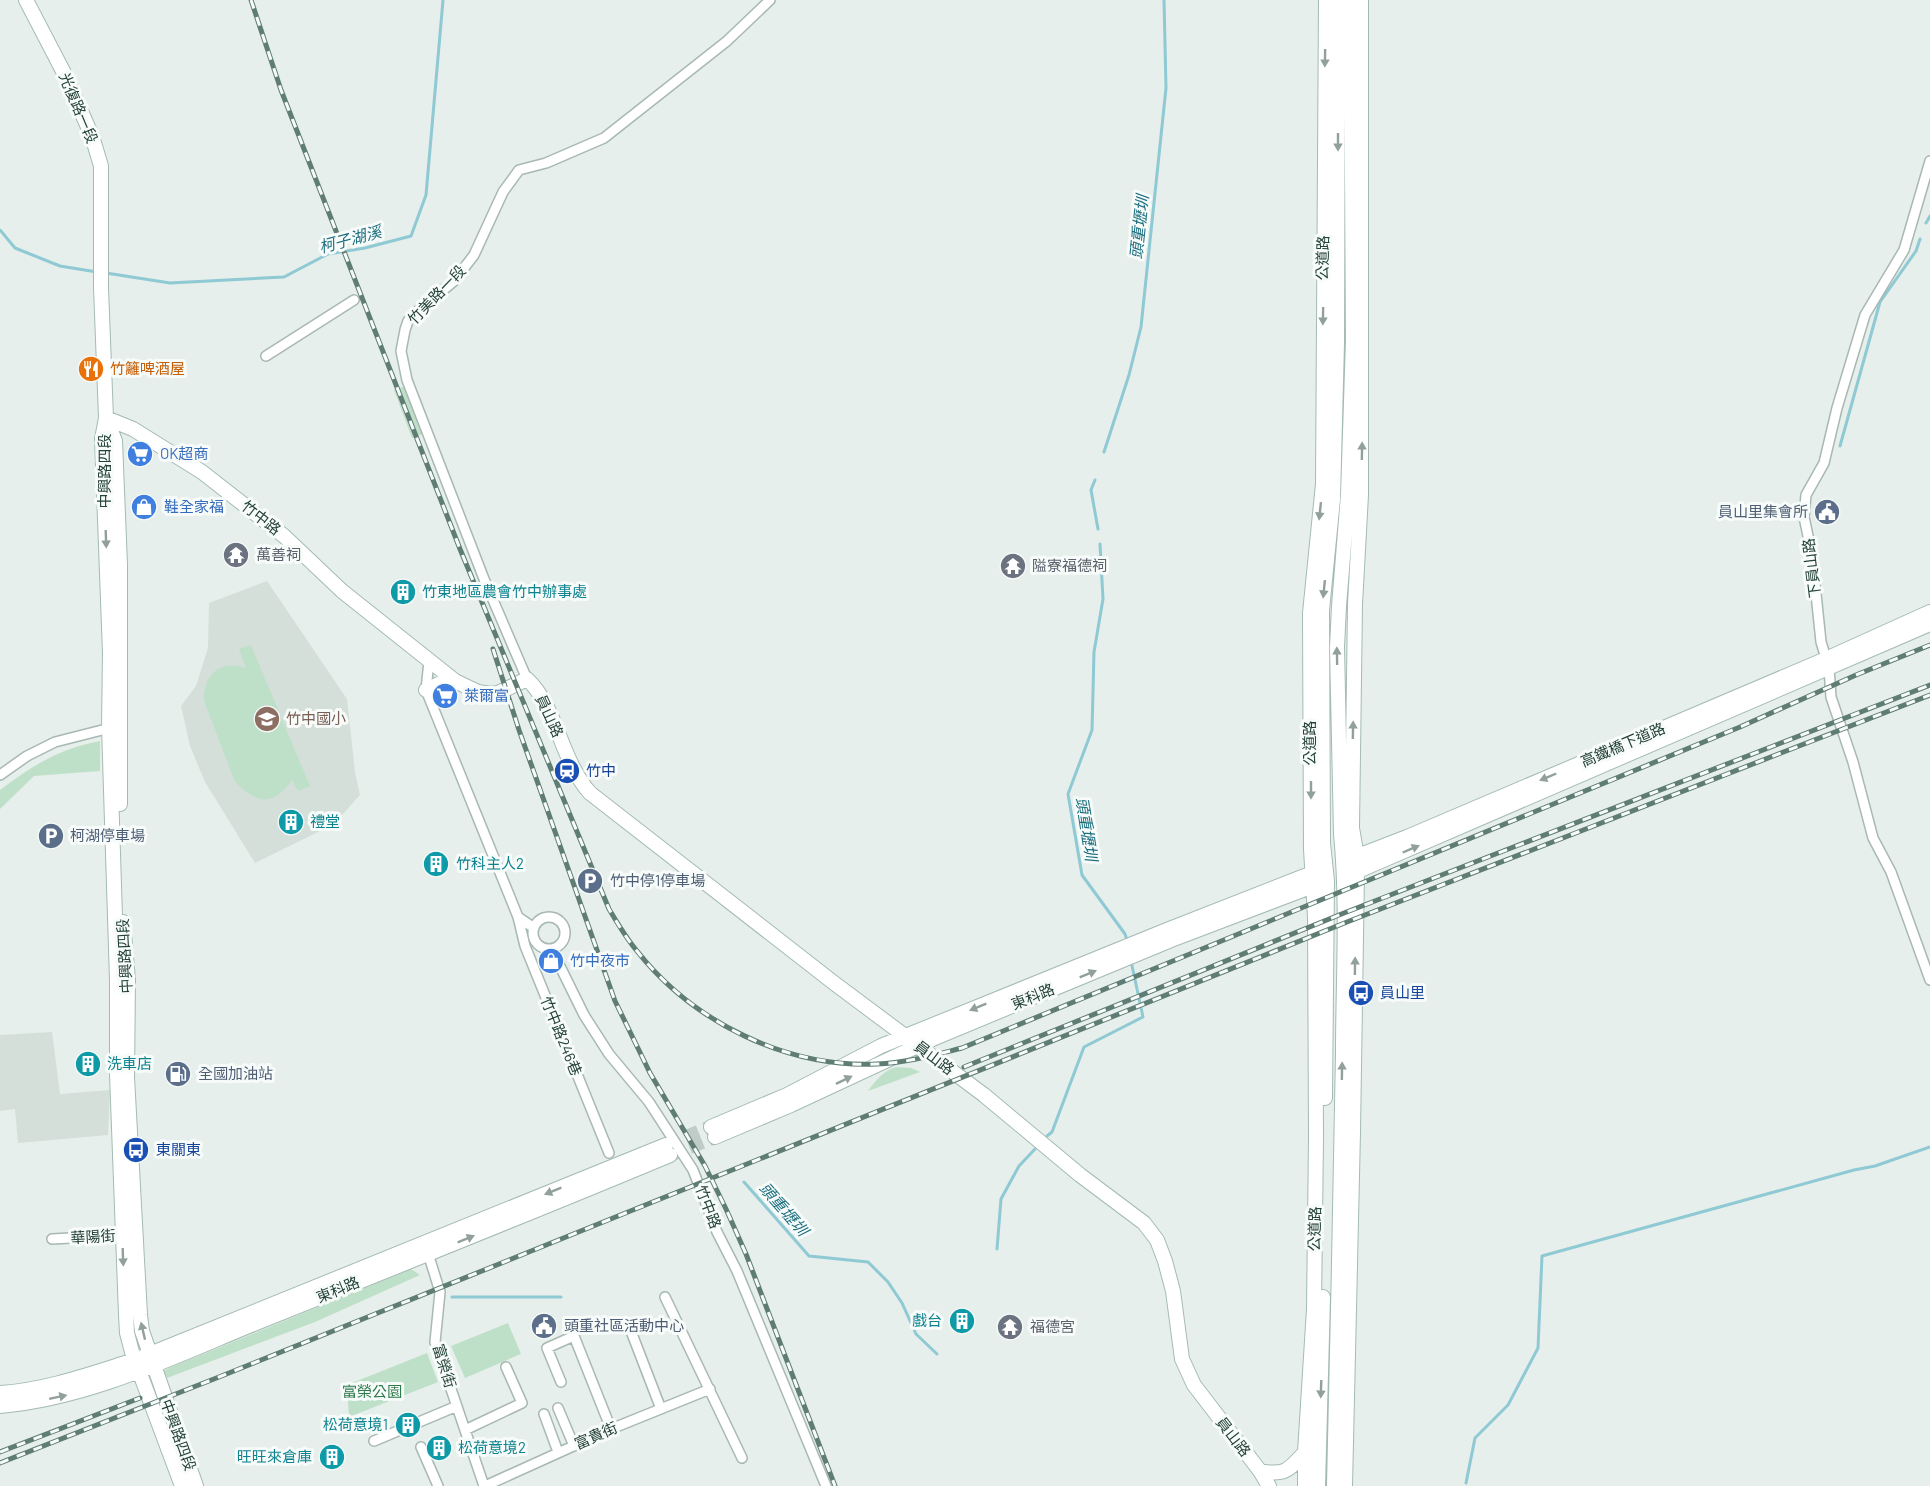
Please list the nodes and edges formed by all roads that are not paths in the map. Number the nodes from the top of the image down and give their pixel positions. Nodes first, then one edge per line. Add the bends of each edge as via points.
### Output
1 (26, 0) edge
2 (770, 0) edge
3 (1326, 0) edge
4 (1338, 0) edge
5 (1351, 0) edge
6 (1362, 0) edge
7 (1930, 161) edge
8 (101, 288) joint
9 (354, 300) dead end
10 (266, 356) dead end
11 (106, 418) junction
12 (1930, 612) edge
13 (1930, 624) edge
14 (429, 661) junction
15 (1827, 663) junction
16 (527, 679) junction
17 (455, 681) junction
18 (426, 690) junction
19 (114, 727) junction
20 (0, 775) edge
21 (1350, 859) junction
22 (1350, 875) junction
23 (1320, 877) junction
24 (518, 917) junction
25 (534, 928) junction
26 (1349, 940) junction
27 (552, 950) junction
28 (1113, 958) junction
29 (1930, 980) edge
30 (905, 1036) junction
31 (918, 1045) junction
32 (668, 1150) tunnel mouth
33 (609, 1153) dead end
34 (129, 1235) junction
35 (52, 1239) dead end
36 (426, 1249) junction
37 (665, 1297) dead end
38 (1319, 1309) junction
39 (629, 1326) dead end
40 (151, 1359) junction
41 (137, 1365) junction
42 (506, 1367) dead end
43 (561, 1382) dead end
44 (710, 1389) junction
45 (0, 1393) edge
46 (0, 1406) edge
47 (457, 1406) junction
48 (558, 1408) dead end
49 (661, 1409) junction
50 (544, 1414) dead end
51 (611, 1429) junction
52 (465, 1430) junction
53 (374, 1441) dead end
54 (574, 1446) junction
55 (421, 1447) dead end
56 (558, 1452) junction
57 (1305, 1452) junction
58 (742, 1458) dead end
59 (1260, 1471) junction
60 (183, 1486) edge
61 (196, 1486) edge
62 (438, 1486) edge
63 (484, 1486) edge
64 (826, 1486) edge
65 (1269, 1486) edge
66 (1305, 1486) edge
67 (1318, 1486) edge
68 (1334, 1486) edge
69 (1345, 1486) edge

1 - 8 street, 光復路一段 via 92,135 100,166
2 - 16 street, 竹美路一段 via 727,41 604,138 519,171 503,192 474,255 454,281 414,314 405,330 401,351 407,380
3 -> 23 street, 公道路 via 1323,484 1310,613 1311,849
4 -> 23 street, 公道路 via 1337,343 1333,499 1322,610
21 -> 5 street, 公道路 via 1341,834 1337,646 1348,495 1353,339
21 -> 6 street, 公道路 via 1361,484
7 - 15 street, 下員山路 via 1904,250 1865,315 1824,463 1806,495 1804,517
8 - 11 street, 中興路四段
9 - 10 street
11 - 14 street, 竹中路 via 134,429 202,472 284,536 342,591
11 - 19 street, 中興路四段 via 115,441 120,565
12 - 15 street, 高鐵橋下道路
13 - 15 street, 高鐵橋下道路
14 - 17 street, 竹中路
14 - 18 street
15 -> 21 street, 高鐵橋下道路
22 -> 15 street, 高鐵橋下道路
15 - 29 street, 下員山路 via 1831,697 1873,838 1891,872
16 - 17 street, 竹中路 via 491,694
16 - 30 street, 員山路 via 540,693 572,767 590,793
17 - 18 street via 447,680
18 - 24 street
19 - 20 street via 55,742
19 - 34 street, 中興路四段 via 117,1074
21 - 22 street, 公道路
21 - 23 street, 高鐵橋下道路
22 - 23 street, 東科路
22 - 26 street, 公道路
23 - 28 street, 東科路
23 - 38 street, 公道路
24 - 25 street
24 - 33 street, 竹中路246巷 via 525,946
25 - 27 street via 537,944
25 - 27 street via 547,917 561,922 566,931 564,941
68 -> 26 street, 公道路
69 -> 26 street, 公道路 via 1353,1132
27 - 64 street, 竹中路 via 584,1015 693,1170
28 -> 30 street, 東科路
31 -> 28 street, 東科路
30 - 31 street, 員山路
30 -> 31 street, 東科路 via 713,1132 791,1105
31 - 59 street, 員山路 via 1144,1223 1165,1261 1182,1359 1194,1385
32 - 36 street, 東科路
34 - 35 street, 華陽街
40 -> 34 street, 中興路四段 via 142,1331
34 -> 41 street, 中興路四段 via 127,1333
36 - 40 street, 東科路
36 - 47 street, 富榮街 via 440,1292 435,1342
37 - 44 street
38 - 57 street, 公道路
38 -> 67 street, 公道路
39 - 49 street
40 - 41 street, 東科路
40 - 61 street, 中興路四段
41 - 45 street, 東科路 via 26,1391
46 -> 41 street, 東科路 via 71,1394
41 - 60 street, 中興路四段
42 - 52 street via 522,1403
43 - 51 street via 547,1348 574,1336
44 - 49 street, 富貴街
44 - 58 street
47 - 52 street, 富榮街
47 - 53 street
48 - 54 street
49 - 51 street, 富貴街
50 - 56 street
51 - 54 street, 富貴街
52 - 63 street, 富榮街
54 - 56 street, 富貴街
55 - 62 street
56 - 63 street, 富貴街
57 - 59 street via 1278,1474
57 - 66 street, 公道路
59 - 65 street, 員山路

